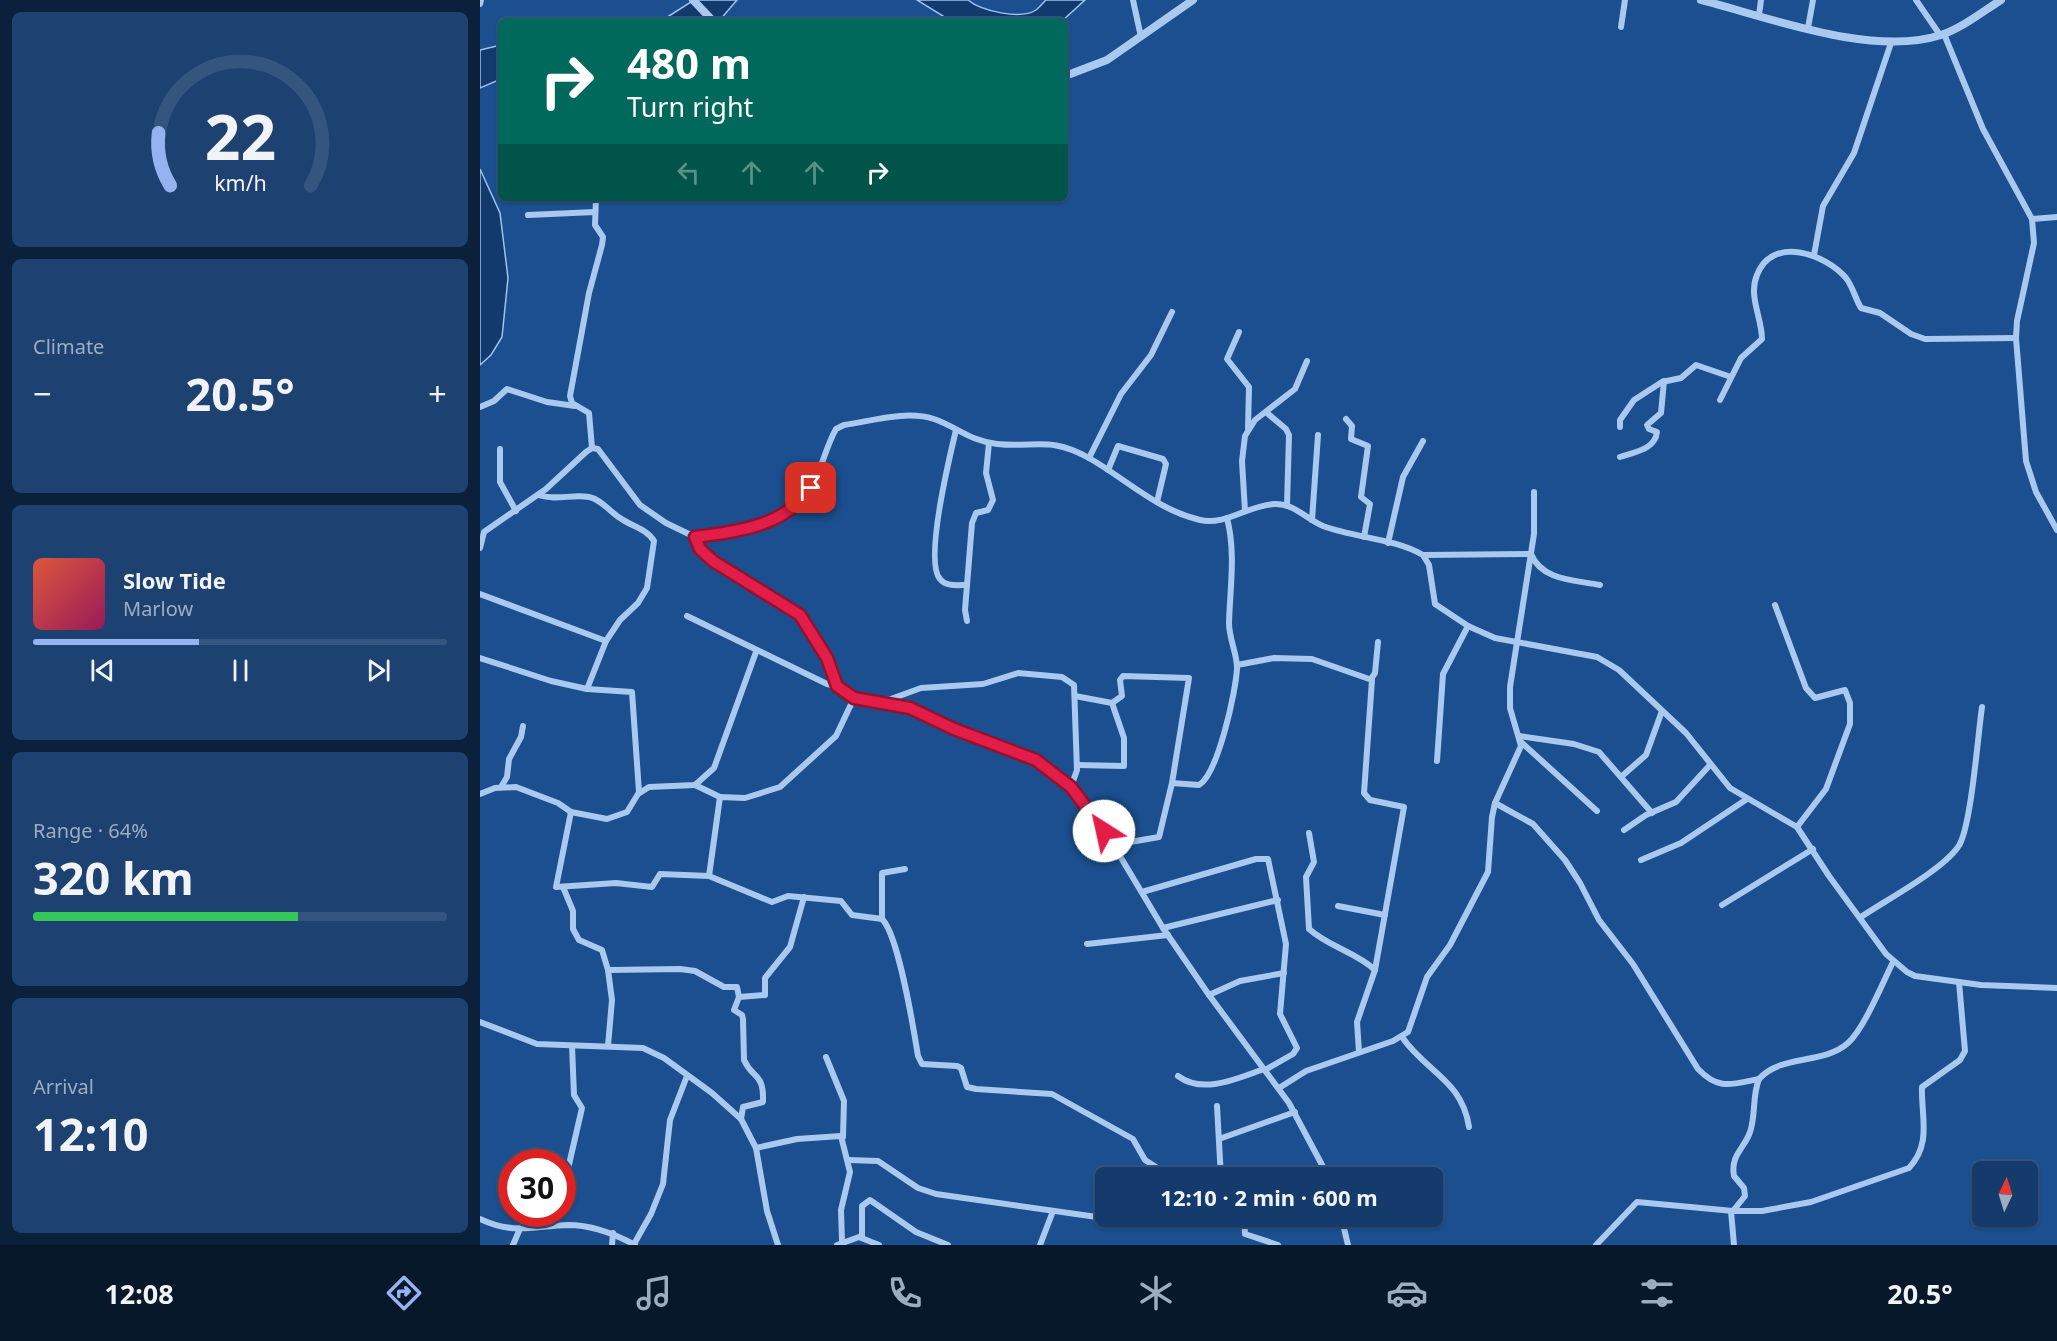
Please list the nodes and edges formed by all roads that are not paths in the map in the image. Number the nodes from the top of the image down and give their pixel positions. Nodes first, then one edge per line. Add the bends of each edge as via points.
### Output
1 (693, 0) edge
2 (1133, 0) edge
3 (1193, 0) edge
4 (1625, 0) edge
5 (1701, 0) edge
6 (1761, 0) edge
7 (1813, 0) edge
8 (1916, 0) edge
9 (2001, 0) edge
10 (1990, 3) edge
11 (1759, 15) junction
12 (710, 18) edge
13 (1621, 27) dead end
14 (1808, 28) junction
15 (1942, 35) junction
16 (1141, 37) junction
17 (1891, 43) junction
18 (1068, 75) edge
19 (596, 201) edge
20 (595, 213) junction
21 (528, 215) dead end
22 (2057, 217) edge
23 (2032, 219) junction
24 (1814, 255) junction
25 (1173, 312) dead end
26 (1239, 332) dead end
27 (2016, 338) junction
28 (1307, 361) dead end
29 (1731, 377) junction
30 (1664, 381) junction
31 (1719, 400) dead end
32 (576, 406) junction
33 (480, 407) edge
34 (1267, 413) junction
35 (1346, 419) dead end
36 (1620, 427) dead end
37 (1248, 429) junction
38 (956, 430) junction
39 (1318, 435) dead end
40 (1423, 441) dead end
41 (989, 443) junction
42 (592, 448) junction
43 (500, 449) dead end
44 (1620, 457) dead end
45 (1089, 458) junction
46 (1108, 470) junction
47 (1534, 492) dead end
48 (538, 495) junction
49 (1157, 502) junction
50 (1287, 505) junction
51 (516, 511) junction
52 (1245, 511) junction
53 (1227, 518) junction
54 (1312, 520) junction
55 (2057, 530) edge
56 (482, 531) edge
57 (695, 537) junction
58 (1364, 537) junction
59 (1388, 543) junction
60 (480, 548) edge
61 (1531, 554) junction
62 (1423, 555) junction
63 (967, 585) junction
64 (1600, 585) dead end
65 (480, 594) edge
66 (1775, 605) dead end
67 (687, 616) dead end
68 (967, 621) dead end
69 (1468, 626) junction
70 (606, 641) junction
71 (1378, 642) dead end
72 (1515, 642) junction
73 (756, 652) junction
74 (480, 658) edge
75 (1237, 664) junction
76 (1371, 679) junction
77 (837, 686) junction
78 (587, 689) junction
79 (1075, 696) junction
80 (854, 698) junction
81 (1112, 703) junction
82 (880, 704) junction
83 (1982, 707) dead end
84 (1662, 711) junction
85 (523, 726) dead end
86 (1520, 739) junction
87 (1437, 761) dead end
88 (1077, 765) junction
89 (1710, 765) junction
90 (1622, 776) junction
91 (1172, 783) junction
92 (695, 784) junction
93 (501, 787) junction
94 (1071, 787) junction
95 (639, 792) junction
96 (480, 794) edge
97 (720, 797) junction
98 (1747, 799) junction
99 (1495, 802) junction
100 (1597, 811) dead end
101 (571, 812) junction
102 (1652, 813) junction
103 (1797, 827) junction
104 (1624, 830) dead end
105 (1309, 833) dead end
106 (1113, 845) junction
107 (1813, 849) junction
108 (1641, 860) dead end
109 (905, 869) dead end
110 (709, 876) junction
111 (563, 887) junction
112 (1142, 892) junction
113 (804, 897) junction
114 (1278, 900) junction
115 (1722, 904) dead end
116 (1338, 906) dead end
117 (1384, 915) junction
118 (1861, 917) junction
119 (882, 920) junction
120 (1163, 928) junction
121 (1168, 935) junction
122 (1087, 944) dead end
123 (1893, 962) junction
124 (608, 970) junction
125 (1375, 970) junction
126 (1284, 973) junction
127 (1959, 982) junction
128 (2057, 988) edge
129 (1209, 996) junction
130 (739, 997) junction
131 (480, 1022) edge
132 (1402, 1037) junction
133 (572, 1046) junction
134 (608, 1046) junction
135 (1359, 1052) junction
136 (826, 1057) dead end
137 (1265, 1070) junction
138 (687, 1076) junction
139 (1178, 1077) dead end
140 (1759, 1078) junction
141 (1279, 1088) junction
142 (1217, 1106) dead end
143 (1295, 1112) junction
144 (741, 1119) junction
145 (1469, 1127) dead end
146 (843, 1137) junction
147 (1219, 1139) junction
148 (756, 1148) junction
149 (572, 1149) edge
150 (849, 1160) junction
151 (1156, 1167) edge
152 (1220, 1167) edge
153 (1323, 1167) edge
154 (1053, 1211) junction
155 (1732, 1211) junction
156 (1095, 1217) edge
157 (480, 1220) edge
158 (1245, 1227) edge
159 (1343, 1227) edge
160 (519, 1231) junction
161 (613, 1233) junction
162 (862, 1237) junction
163 (839, 1243) edge
164 (1261, 1243) edge
165 (513, 1245) edge
166 (612, 1245) edge
167 (635, 1245) edge
168 (778, 1245) edge
169 (879, 1245) edge
170 (948, 1245) edge
171 (1040, 1245) edge
172 (1278, 1245) edge
173 (1348, 1245) edge
174 (1596, 1245) edge
175 (1734, 1245) edge

1 - 12 street
2 - 16 street
3 - 16 street
4 - 13 street
5 - 11 street
6 - 11 street
7 - 14 street
8 - 15 street
9 - 10 street
10 - 15 street
11 - 14 street
14 - 17 street
15 - 17 street
15 - 23 street via 1986,137
16 - 18 street via 1107,60
17 - 24 street via 1854,153 1823,206
19 - 20 street
20 - 21 street
20 - 32 street via 595,225 603,237 570,396
22 - 23 street
23 - 27 street via 2034,243
24 - 27 street via 1846,277 1861,308 1880,313 1917,337
24 - 29 street via 1800,250 1787,252 1767,260 1757,273 1755,290 1762,339 1741,358
25 - 45 street via 1150,355 1121,394
26 - 37 street via 1227,359 1249,387
27 - 55 street via 2026,461 2036,492
28 - 34 street via 1295,389
29 - 30 street via 1696,365 1681,378
29 - 31 street
30 - 36 street via 1634,400 1620,420
30 - 44 street via 1661,413 1647,424 1647,428 1657,432 1654,440 1647,447
32 - 33 street via 547,402 507,389
32 - 42 street via 589,413
34 - 37 street
34 - 50 street via 1288,435
35 - 58 street via 1352,426 1351,439 1368,446 1361,497 1370,504
37 - 52 street via 1242,455
38 - 41 street
38 - 57 street via 932,419 907,416 844,425 836,429 811,488 797,506 756,527
38 - 63 street via 936,532 936,567 945,584
39 - 54 street
40 - 59 street via 1403,477
41 - 45 street via 1054,444
41 - 63 street via 986,473 993,500 988,510 976,513 972,523
42 - 48 street
42 - 57 street via 598,449 640,505
43 - 51 street via 500,482
45 - 46 street
46 - 49 street
46 - 49 street via 1118,446 1163,459 1166,464
47 - 61 street
48 - 51 street
48 - 70 street via 597,500 630,525 650,534 654,542 647,588
49 - 53 street via 1186,517 1204,521
50 - 52 street
50 - 54 street
51 - 56 street
52 - 53 street
53 - 75 street via 1233,566 1229,630
54 - 58 street
56 - 60 street
57 - 77 street via 700,549 713,561 800,615 827,658
58 - 59 street
59 - 62 street
61 - 62 street
61 - 64 street via 1536,566 1546,574
61 - 72 street
62 - 69 street via 1429,565 1435,604
63 - 68 street
65 - 70 street
66 - 103 street via 1806,688 1815,698 1845,690 1850,703 1851,724 1826,789
67 - 73 street
69 - 72 street
69 - 87 street via 1443,674
70 - 78 street
71 - 76 street
72 - 84 street via 1578,652 1606,661
72 - 86 street via 1509,698
73 - 77 street
73 - 92 street via 714,768
74 - 78 street
75 - 76 street via 1274,658 1312,659
75 - 91 street via 1226,724 1207,778 1199,784
76 - 117 street via 1364,793 1370,800 1404,807
77 - 80 street
78 - 95 street via 633,694
79 - 81 street
79 - 82 street via 1074,685 1062,677 1027,672 983,684 921,688
79 - 88 street
80 - 82 street
80 - 97 street via 836,736 780,787 745,798
81 - 88 street via 1124,738 1126,763 1117,767
81 - 91 street via 1122,696 1123,676 1189,678
82 - 94 street via 919,711 954,729 1025,754 1047,766
83 - 118 street via 1967,822 1960,844 1947,859
84 - 89 street via 1686,733
84 - 90 street via 1646,755
85 - 93 street
86 - 90 street via 1588,747 1599,752
86 - 99 street via 1520,750
86 - 100 street
88 - 94 street
89 - 98 street via 1730,788
89 - 102 street via 1676,802
90 - 102 street
91 - 106 street via 1159,837
92 - 95 street via 649,787
92 - 97 street
93 - 96 street
93 - 101 street via 531,792
94 - 106 street via 1096,816
95 - 101 street via 627,812 617,817
97 - 110 street
98 - 103 street
98 - 108 street via 1681,843
99 - 132 street via 1488,872 1450,945 1426,977 1412,1022
99 - 140 street via 1533,824 1565,860 1599,920 1633,964 1698,1069 1717,1084
101 - 111 street via 555,883 556,887
102 - 104 street
103 - 107 street
105 - 125 street via 1314,862 1306,877 1310,929 1318,937 1365,960
106 - 112 street
107 - 115 street
107 - 118 street
109 - 119 street via 882,873
110 - 111 street via 660,874 652,887 616,883
110 - 113 street via 772,902 788,896
111 - 124 street via 573,911 573,929 581,943 603,950
112 - 114 street via 1267,858
112 - 120 street
113 - 119 street via 840,901 852,915
113 - 130 street via 790,947 765,978 765,995
114 - 120 street
114 - 126 street via 1286,944
116 - 117 street
117 - 125 street
118 - 123 street
119 - 151 street via 904,982 922,1064 961,1068 967,1087 1052,1094 1133,1139 1145,1160
120 - 121 street
121 - 122 street
121 - 129 street
123 - 127 street via 1915,976
123 - 140 street via 1850,1042 1824,1056 1770,1070
124 - 130 street via 695,971 724,987 737,987
124 - 134 street via 612,1000
125 - 135 street via 1357,1022
126 - 129 street via 1240,981
126 - 137 street via 1280,1014 1297,1048
127 - 128 street
127 - 155 street via 1965,1051 1960,1060 1922,1087 1926,1129 1918,1155 1909,1168 1794,1206
129 - 137 street
130 - 144 street via 734,1010 743,1019 744,1060 761,1079 763,1101 743,1107
131 - 133 street via 537,1044
132 - 135 street
132 - 145 street via 1410,1049 1451,1084 1462,1100
133 - 134 street
133 - 149 street via 574,1095 582,1108
134 - 138 street via 654,1052
135 - 141 street via 1306,1071
136 - 146 street via 844,1101
137 - 139 street via 1211,1084 1193,1084
137 - 141 street
138 - 144 street
138 - 167 street via 670,1120 663,1184
140 - 155 street via 1750,1133 1734,1163 1734,1176 1745,1196
141 - 143 street
142 - 147 street
143 - 147 street
143 - 153 street
144 - 148 street
146 - 148 street via 832,1135
146 - 150 street
147 - 152 street
148 - 168 street via 767,1211
150 - 154 street via 878,1161 918,1188 936,1194
150 - 163 street via 850,1181 841,1210
154 - 156 street
154 - 171 street
155 - 174 street via 1637,1202
155 - 175 street
157 - 160 street
158 - 164 street via 1245,1234
159 - 173 street
160 - 161 street via 570,1225
160 - 165 street
161 - 166 street
161 - 167 street
162 - 163 street
162 - 169 street
162 - 170 street via 862,1206 870,1200 916,1232
164 - 172 street

